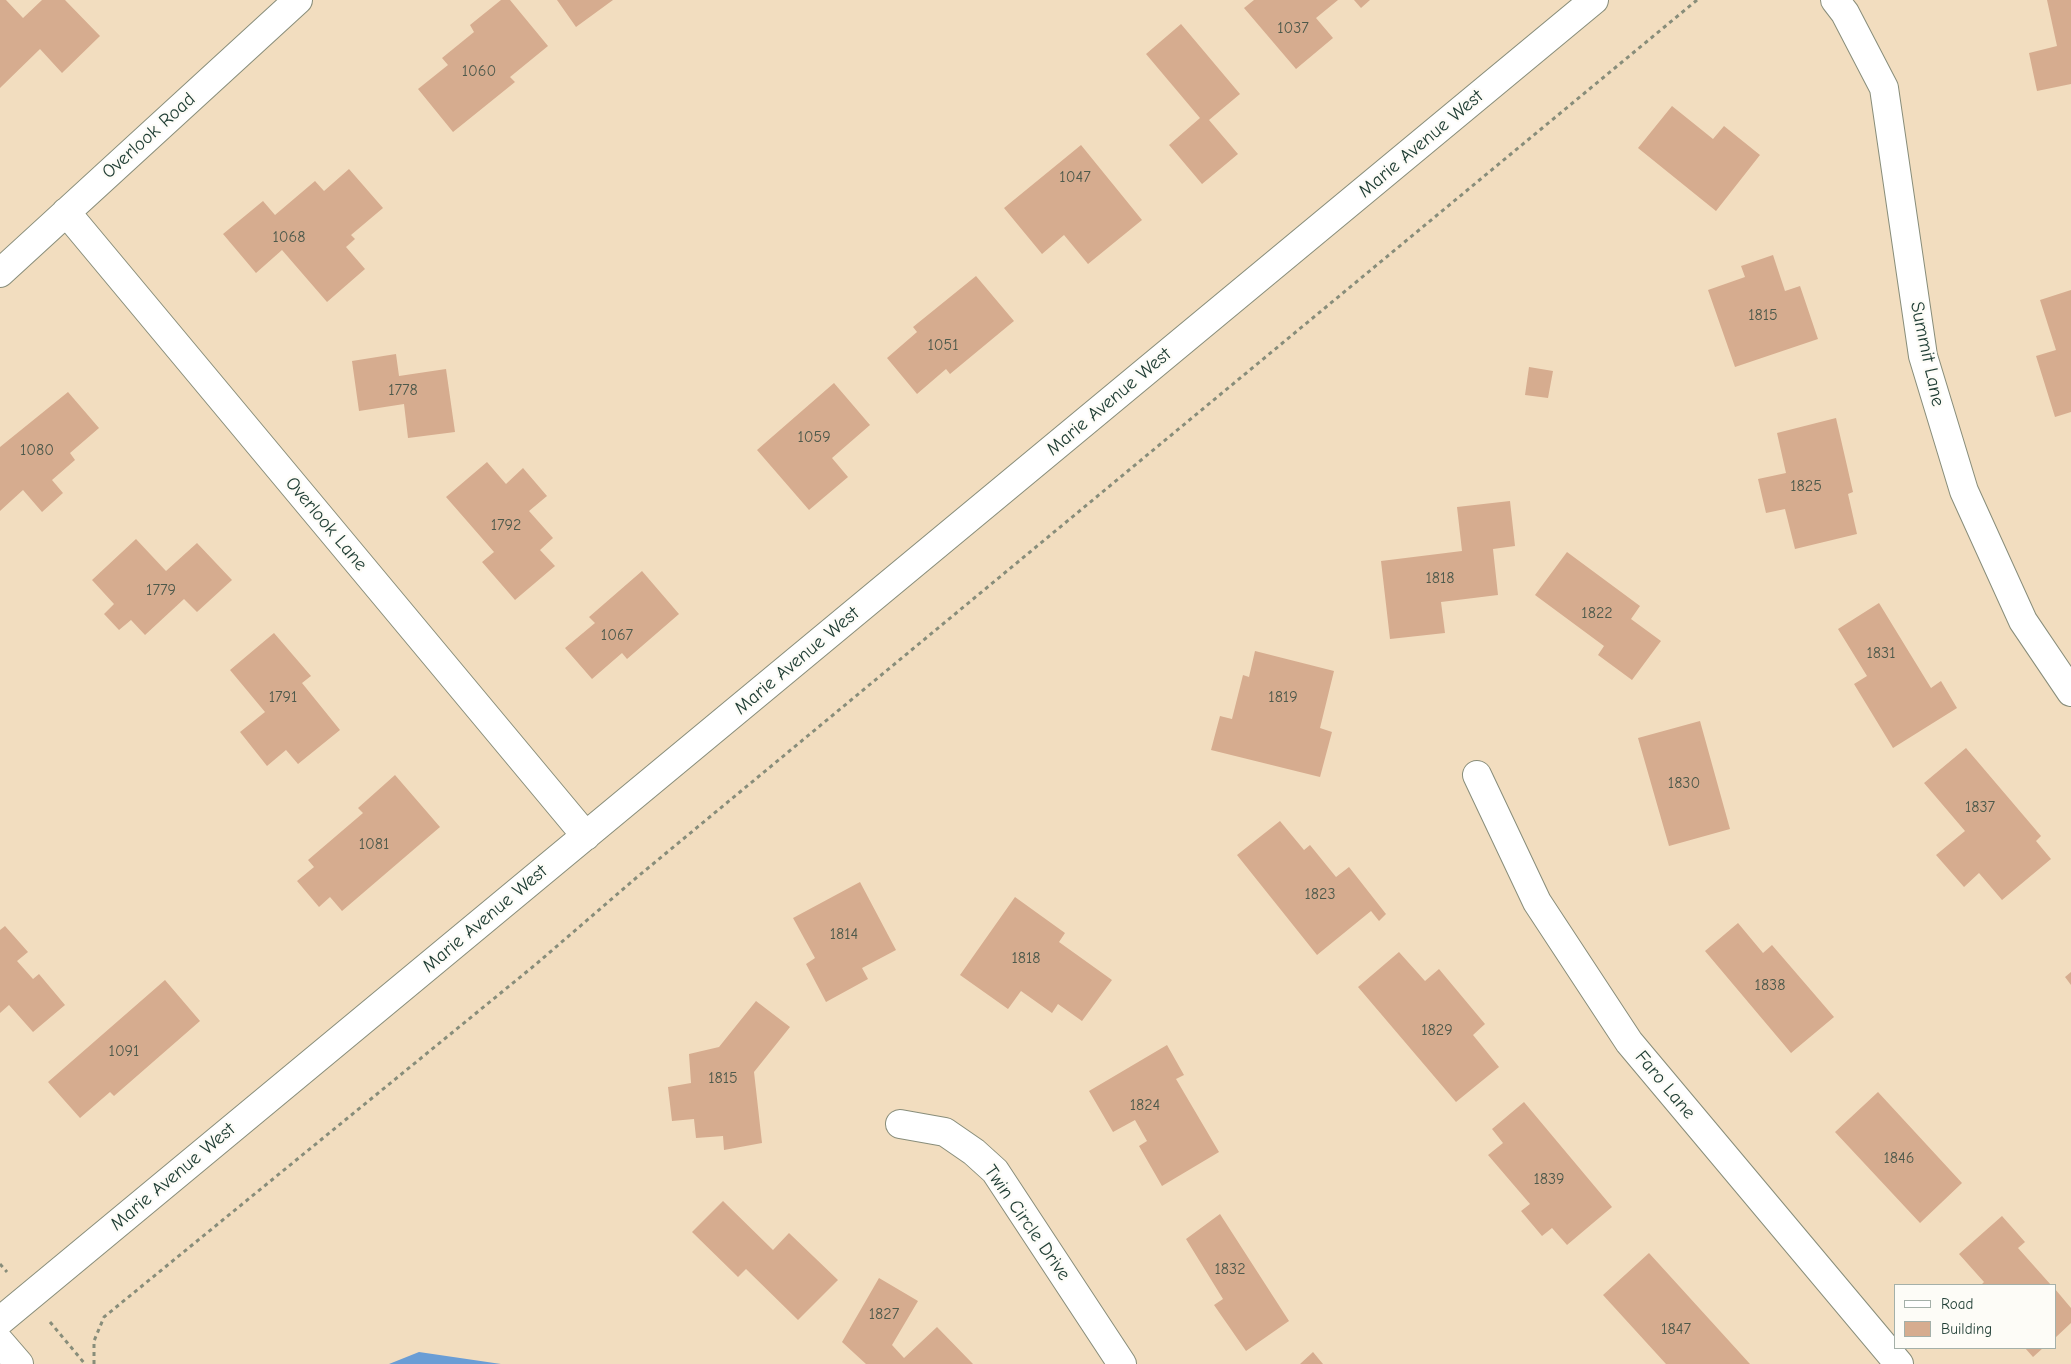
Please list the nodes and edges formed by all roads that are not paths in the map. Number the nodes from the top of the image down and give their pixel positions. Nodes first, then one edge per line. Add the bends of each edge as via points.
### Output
1 (298, 0) edge
2 (1594, 0) edge
3 (1835, 0) edge
4 (66, 212) junction
5 (0, 273) edge
6 (2071, 692) edge
7 (1477, 776) dead end
8 (586, 836) junction
9 (900, 1124) dead end
10 (0, 1320) edge
11 (0, 1342) edge
12 (19, 1364) edge
13 (1122, 1364) edge
14 (1898, 1364) edge

1 - 4 street, Overlook Road
2 - 8 street, Marie Avenue West
3 - 6 street, Summit Lane via 1884,88 1923,356 1964,491 2023,621
4 - 5 street, Overlook Road
4 - 8 street, Overlook Lane
7 - 14 street, Faro Lane via 1537,902 1630,1042
8 - 10 street, Marie Avenue West
9 - 13 street, Twin Circle Drive via 945,1132 995,1171
11 - 12 street

